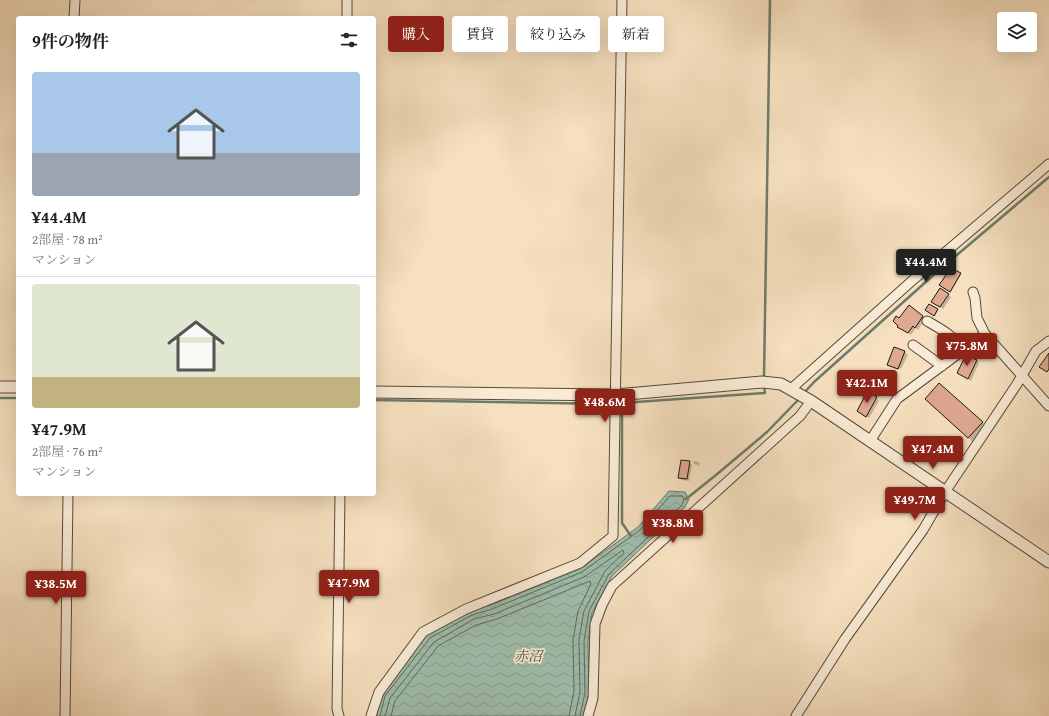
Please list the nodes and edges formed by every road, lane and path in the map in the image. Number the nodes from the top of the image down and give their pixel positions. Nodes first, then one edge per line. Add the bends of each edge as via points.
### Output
1 (74, 0) edge
2 (347, 0) edge
3 (622, 0) edge
4 (74, 16) edge
5 (347, 16) edge
6 (1049, 164) edge
7 (973, 292) dead end
8 (927, 321) dead end
9 (985, 334) junction
10 (1049, 341) edge
11 (913, 345) dead end
12 (964, 350) junction
13 (942, 366) junction
14 (1022, 375) junction
15 (0, 387) edge
16 (16, 387) edge
17 (793, 390) junction
18 (376, 392) edge
19 (616, 395) junction
20 (808, 399) junction
21 (1049, 406) edge
22 (870, 441) junction
23 (945, 492) junction
24 (68, 496) edge
25 (340, 496) edge
26 (1049, 561) edge
27 (65, 716) edge
28 (339, 716) edge
29 (371, 716) edge
30 (588, 716) edge
31 (796, 716) edge

1 - 4 street
2 - 5 street
3 - 19 street
6 - 17 street via 914,279
7 - 9 street via 977,318
8 - 12 street via 948,333
9 - 12 street
9 - 14 street
10 - 14 street via 1036,351
11 - 13 street
12 - 13 street
13 - 22 street via 897,399
14 - 21 street
14 - 23 street
15 - 16 street
17 - 19 street via 781,384 765,382
17 - 20 street
18 - 19 street
19 - 29 street via 613,536 580,563 466,608 423,632 379,692
20 - 22 street
20 - 30 street via 800,416 612,586 595,624 593,698
22 - 23 street
23 - 26 street
23 - 31 street via 923,530 845,639
24 - 27 street
25 - 28 street via 337,709

